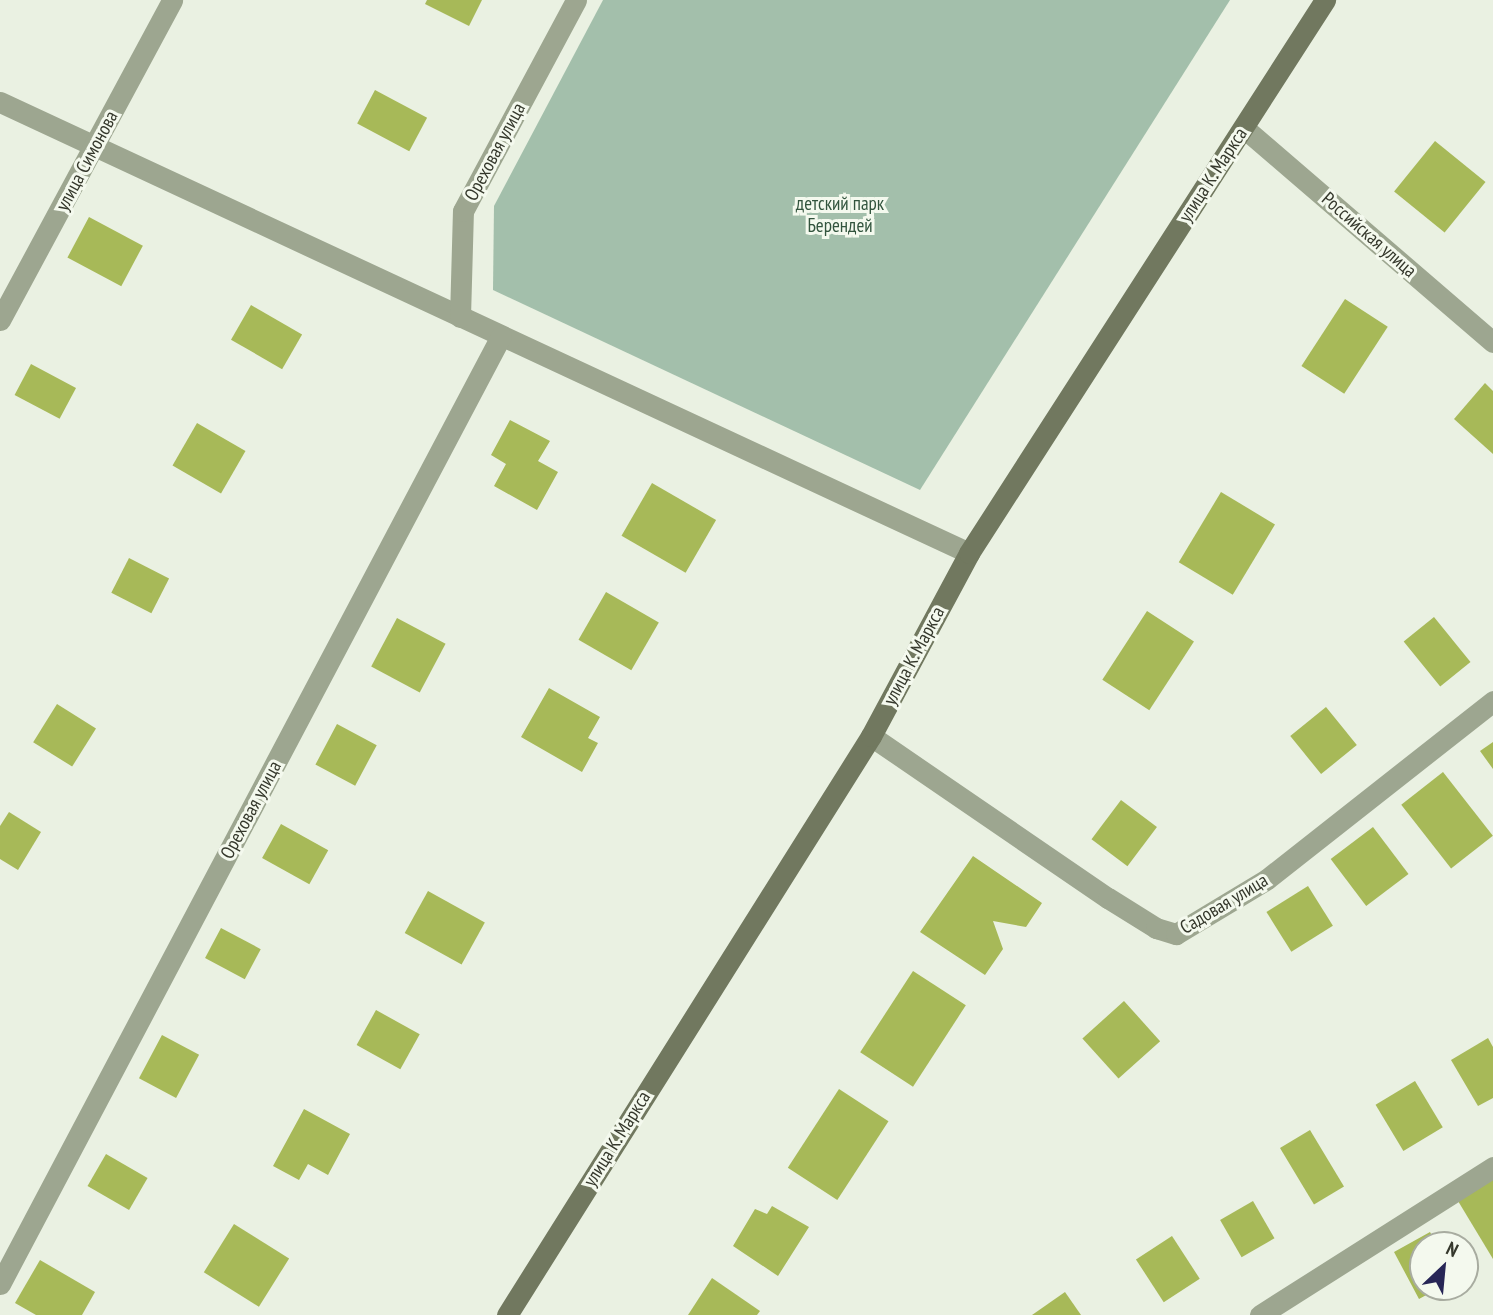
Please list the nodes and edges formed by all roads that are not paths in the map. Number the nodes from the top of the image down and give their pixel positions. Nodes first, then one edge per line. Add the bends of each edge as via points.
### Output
1 (172, 0) edge
2 (576, 0) edge
3 (1325, 0) edge
4 (0, 102) edge
5 (1244, 128) junction
6 (96, 145) junction
7 (460, 317) junction
8 (0, 320) edge
9 (501, 336) junction
10 (1493, 342) edge
11 (969, 553) junction
12 (1493, 701) edge
13 (871, 736) junction
14 (1493, 1167) edge
15 (0, 1284) edge
16 (507, 1315) edge
17 (1259, 1315) edge

1 - 6 street, улица Симонова
2 - 7 street, Ореховая улица via 463,211
3 - 5 main road, улица К. Маркса
4 - 6 street
5 - 10 street, Российская улица
5 - 11 main road, улица К. Маркса
6 - 7 street
6 - 8 street, улица Симонова
7 - 9 street
9 - 11 street
9 - 15 street, Ореховая улица
11 - 13 main road, улица К. Маркса
12 - 13 street, Садовая улица via 1267,879 1177,934 1156,928 1108,898
13 - 16 main road, улица К. Маркса
14 - 17 street

